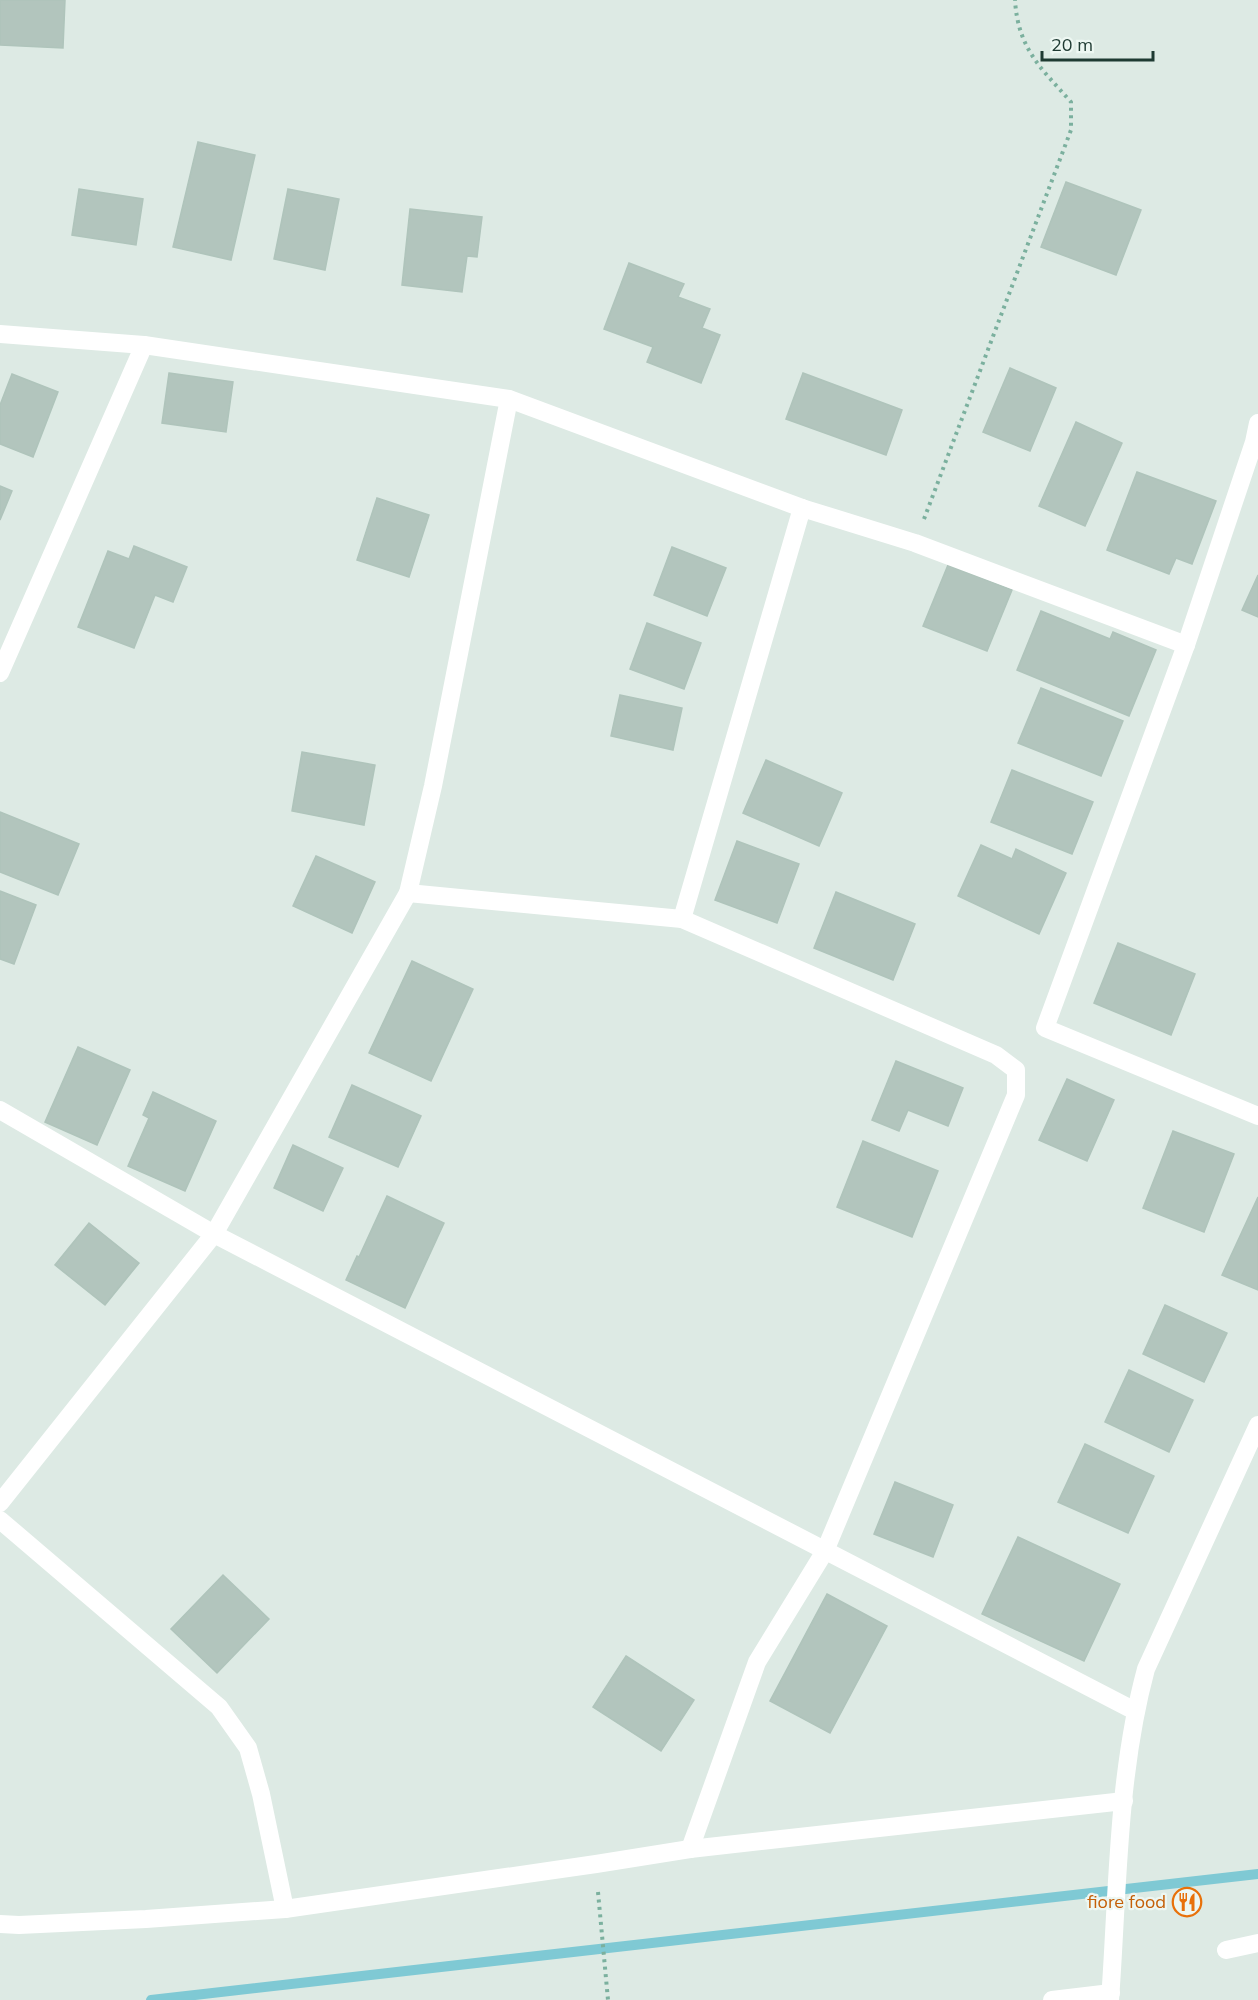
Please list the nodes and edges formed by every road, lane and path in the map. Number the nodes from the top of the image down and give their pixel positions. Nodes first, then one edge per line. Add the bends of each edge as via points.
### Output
1 (1015, 0) edge
2 (0, 334) edge
3 (144, 345) junction
4 (509, 399) junction
5 (1258, 423) edge
6 (802, 508) junction
7 (915, 543) junction
8 (1185, 645) junction
9 (0, 673) edge
10 (408, 893) junction
11 (682, 919) junction
12 (0, 1110) edge
13 (1258, 1116) edge
14 (214, 1234) junction
15 (1258, 1425) edge
16 (0, 1503) edge
17 (0, 1520) edge
18 (825, 1551) junction
19 (1135, 1711) junction
20 (1124, 1801) junction
21 (690, 1849) junction
22 (285, 1909) junction
23 (600, 1919) dead end
24 (0, 1924) edge
25 (1258, 1942) edge
26 (1226, 1950) dead end
27 (1111, 1997) edge
28 (609, 2000) edge
29 (1052, 2000) edge

1 - 7 path via 1016,21 1031,57 1071,102 1071,130
2 - 3 street
3 - 4 street
3 - 9 street
4 - 6 street
4 - 10 street via 433,786
5 - 8 street
6 - 7 street
6 - 11 street
7 - 8 street
8 - 13 street via 1045,1028
10 - 11 street
10 - 14 street
11 - 18 street via 996,1055 1016,1070 1016,1095
12 - 14 street
14 - 16 street
14 - 18 street
15 - 19 street via 1146,1669
17 - 22 street via 219,1707 248,1748
18 - 19 street
18 - 21 street via 757,1662
19 - 20 street
20 - 21 street
20 - 27 street
21 - 22 street
22 - 24 street
23 - 28 path
25 - 26 street
27 - 29 street

